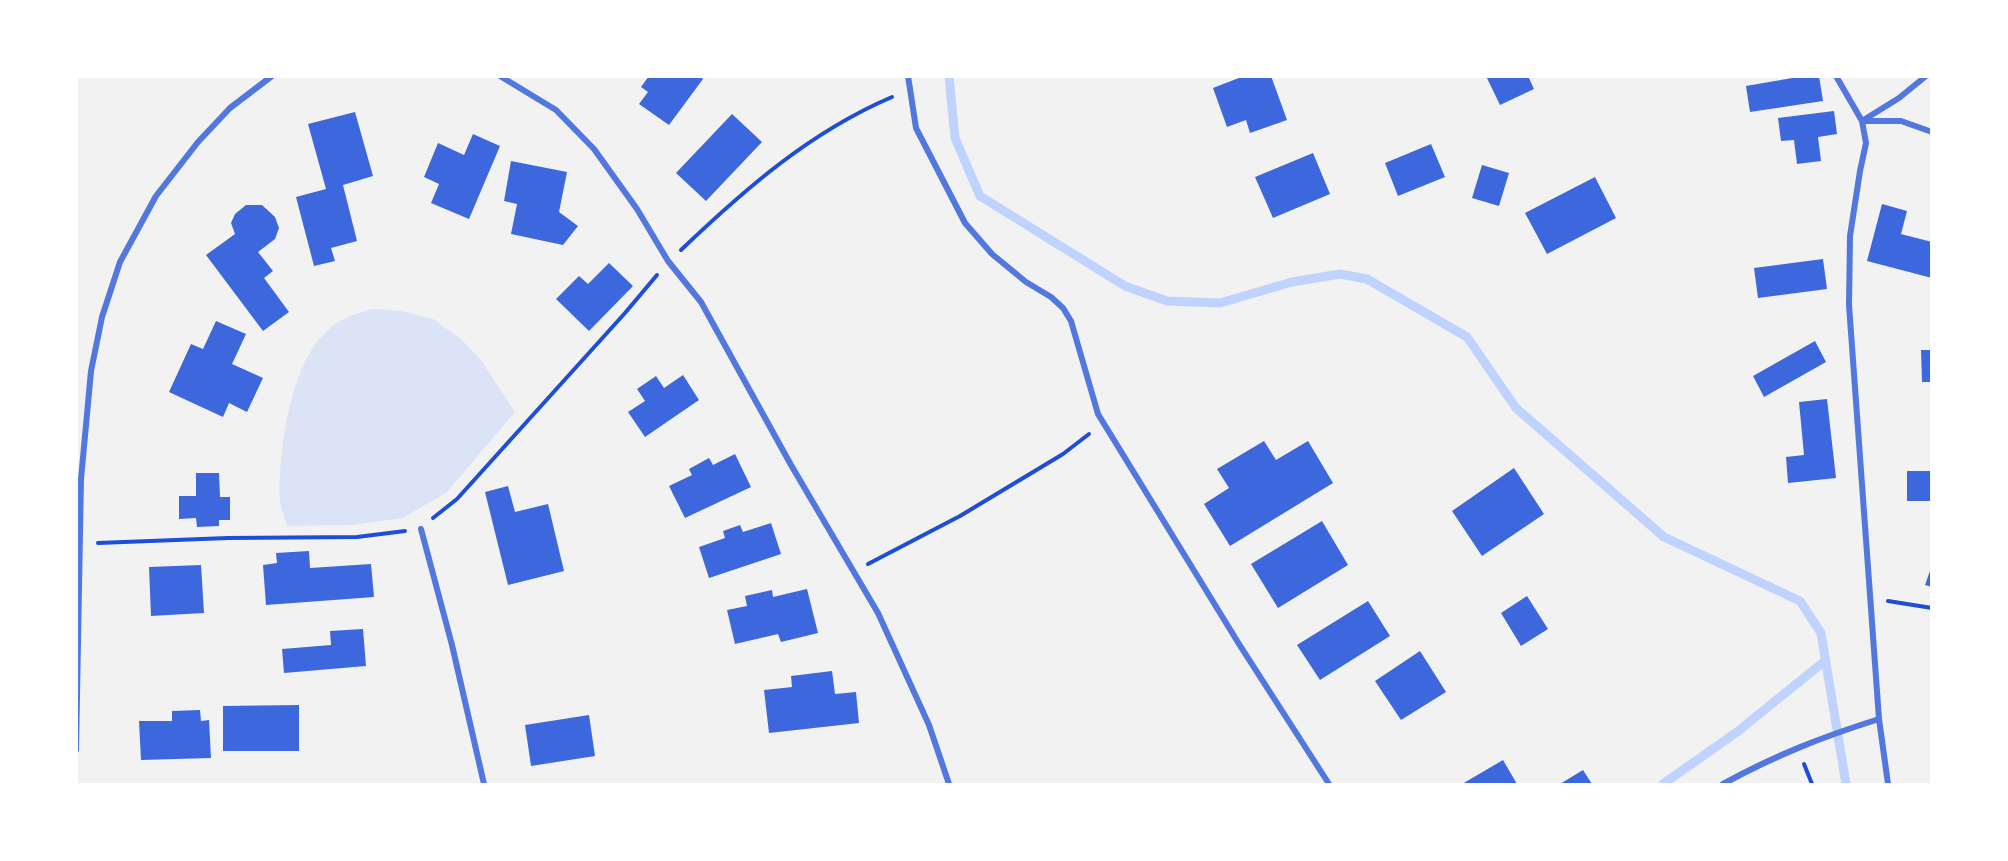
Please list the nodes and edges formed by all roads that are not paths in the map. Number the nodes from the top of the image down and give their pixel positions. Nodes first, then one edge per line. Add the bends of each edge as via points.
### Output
1 (272, 76) edge
2 (500, 76) edge
3 (908, 76) edge
4 (1836, 76) edge
5 (1926, 76) edge
6 (1862, 121) junction
7 (1932, 132) edge
8 (421, 529) road end
9 (1879, 719) junction
10 (76, 750) edge
11 (484, 784) edge
12 (949, 784) edge
13 (1329, 784) edge
14 (1723, 784) edge
15 (1888, 784) edge

1 - 10 street via 230,108 156,196 120,262 102,317 84,437
2 - 12 street via 556,110 594,149 638,209 668,261 701,302 878,613 929,725
3 - 13 street via 916,128 965,223 992,254 1063,308 1071,321 1098,414
4 - 6 street
5 - 6 street
6 - 7 street via 1901,121
6 - 9 street via 1866,143 1850,236 1849,305
8 - 11 street
9 - 14 street via 1763,762
9 - 15 street

